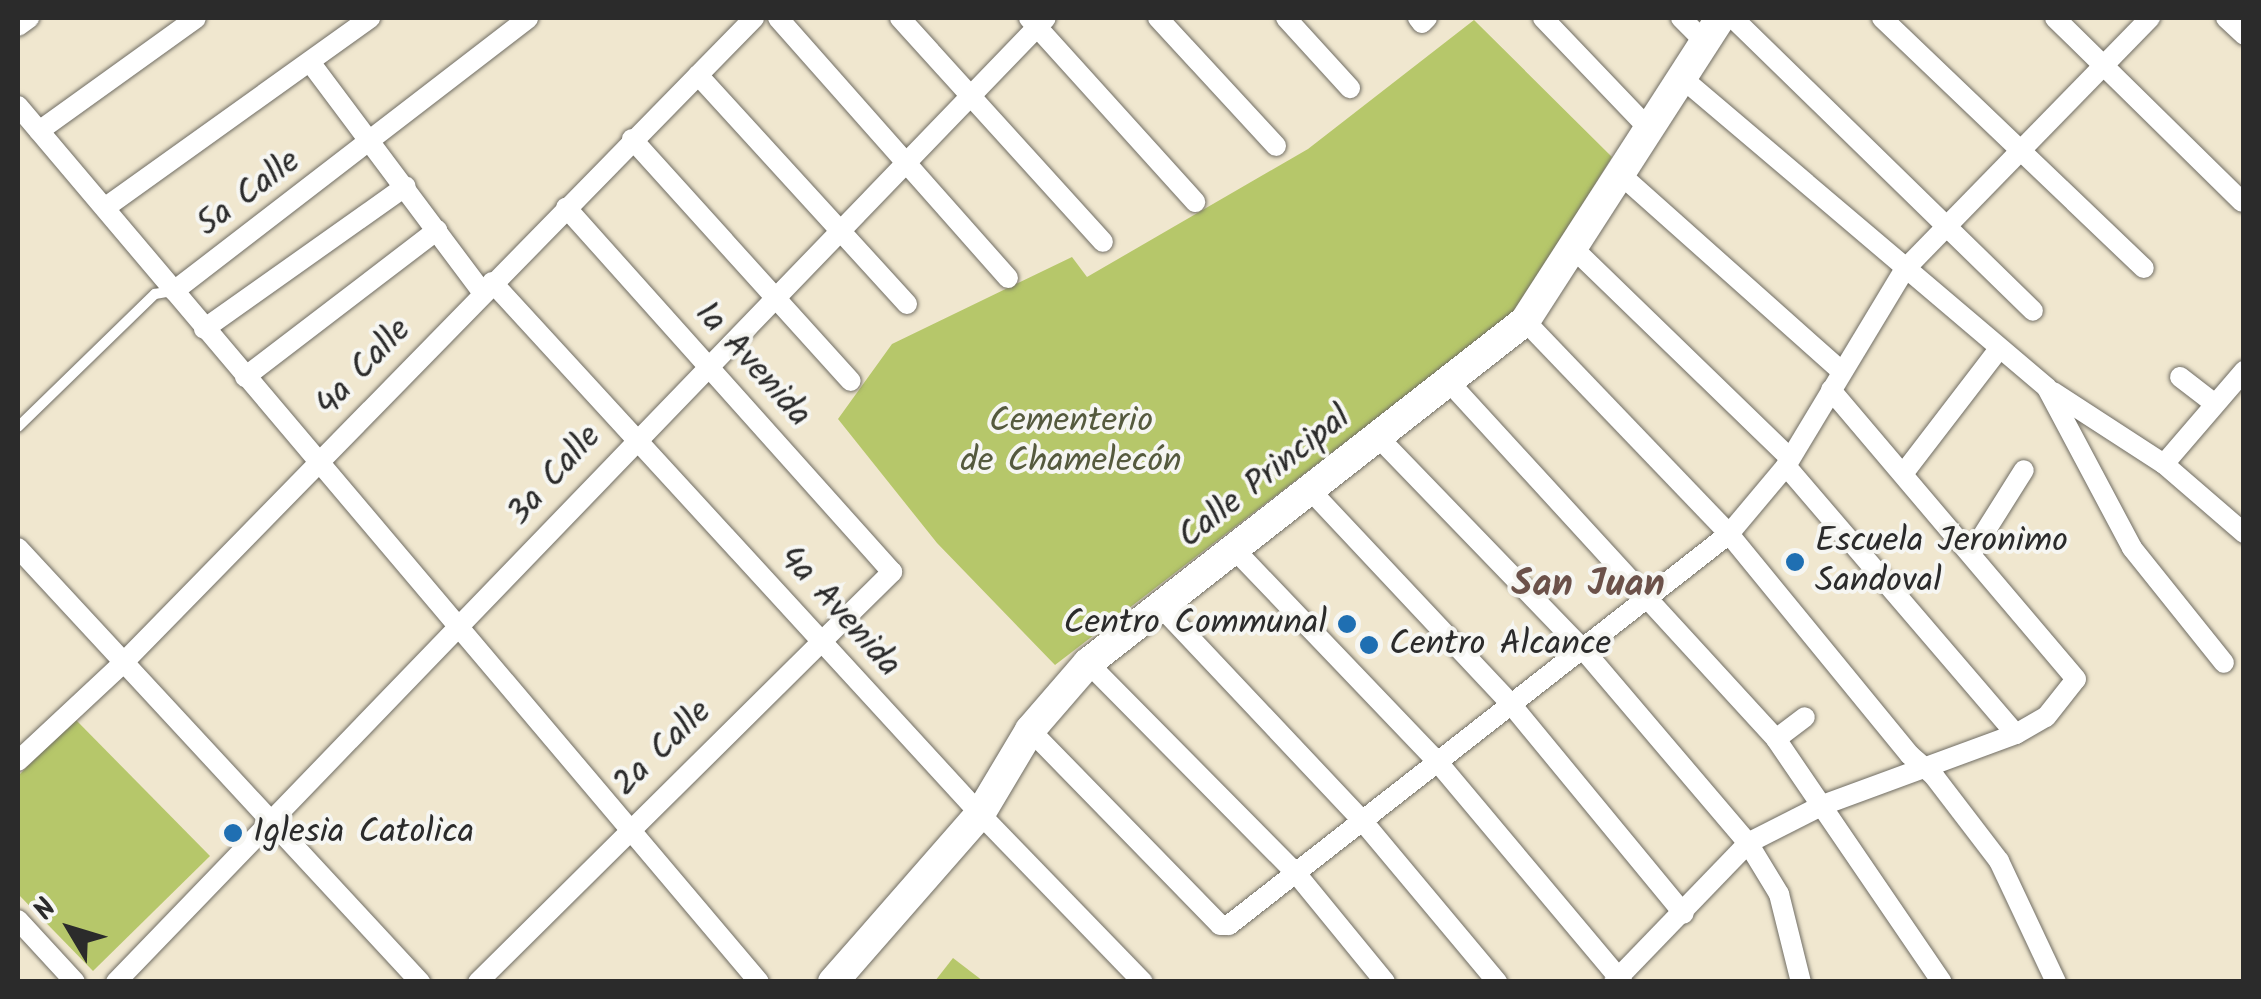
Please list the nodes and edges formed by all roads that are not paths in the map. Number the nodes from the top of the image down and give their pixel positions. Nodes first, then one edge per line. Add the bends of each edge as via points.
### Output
1 (29, 18) edge
2 (196, 18) edge
3 (370, 18) edge
4 (528, 18) edge
5 (754, 18) edge
6 (778, 18) edge
7 (900, 18) edge
8 (1158, 18) edge
9 (1286, 18) edge
10 (1543, 18) edge
11 (1681, 18) edge
12 (1733, 18) edge
13 (1882, 18) edge
14 (2055, 18) edge
15 (2150, 18) edge
16 (2226, 18) edge
17 (1037, 21) edge
18 (18, 26) edge
19 (1712, 29) edge
20 (2244, 34) edge
21 (310, 62) junction
22 (2103, 66) junction
23 (698, 74) junction
24 (1682, 78) junction
25 (1350, 88) dead end
26 (971, 95) junction
27 (18, 106) edge
28 (1649, 129) junction
29 (38, 131) junction
30 (632, 139) junction
31 (372, 141) junction
32 (1276, 146) dead end
33 (2019, 150) junction
34 (904, 162) junction
35 (1620, 174) junction
36 (406, 186) junction
37 (1195, 202) dead end
38 (2242, 202) edge
39 (106, 207) junction
40 (566, 208) junction
41 (837, 226) junction
42 (1943, 227) junction
43 (437, 230) junction
44 (1103, 242) dead end
45 (1573, 248) junction
46 (2144, 268) dead end
47 (1904, 269) junction
48 (1008, 278) dead end
49 (487, 287) junction
50 (174, 291) junction
51 (774, 295) junction
52 (907, 304) dead end
53 (2033, 311) dead end
54 (1525, 321) junction
55 (204, 329) junction
56 (1999, 349) junction
57 (706, 364) junction
58 (2244, 371) edge
59 (245, 376) junction
60 (2180, 377) dead end
61 (851, 381) dead end
62 (1836, 381) junction
63 (1449, 382) junction
64 (2046, 388) junction
65 (2214, 404) junction
66 (18, 427) edge
67 (638, 434) junction
68 (1378, 437) junction
69 (1788, 462) junction
70 (2164, 464) junction
71 (316, 465) junction
72 (2024, 470) dead end
73 (1904, 474) junction
74 (1311, 491) junction
75 (2244, 533) edge
76 (1730, 534) junction
77 (18, 548) edge
78 (1236, 551) junction
79 (1972, 554) junction
80 (890, 565) joint
81 (1650, 596) junction
82 (1161, 607) junction
83 (459, 628) junction
84 (821, 642) junction
85 (1582, 648) junction
86 (124, 662) junction
87 (1088, 663) junction
88 (2224, 663) dead end
89 (1510, 704) junction
90 (1805, 717) dead end
91 (1030, 730) junction
92 (2016, 734) junction
93 (1776, 739) junction
94 (1436, 760) junction
95 (18, 761) edge
96 (1922, 768) junction
97 (1823, 804) junction
98 (980, 814) junction
99 (1360, 818) junction
100 (269, 824) junction
101 (629, 827) junction
102 (1748, 842) junction
103 (1295, 872) junction
104 (1684, 914) junction
105 (18, 920) edge
106 (1618, 980) edge
107 (74, 982) edge
108 (116, 982) edge
109 (420, 982) edge
110 (478, 982) edge
111 (759, 982) edge
112 (834, 982) edge
113 (1143, 982) edge
114 (1385, 982) edge
115 (1497, 982) edge
116 (1801, 982) edge
117 (1942, 982) edge
118 (2056, 982) edge

1 - 18 street
2 - 29 street
3 - 21 street
4 - 31 street, 5a Calle
5 - 23 street, 4a Calle
6 - 34 street
7 - 26 street
8 - 32 street
9 - 25 street
10 - 28 street
11 - 19 street
12 - 42 street
13 - 33 street
14 - 22 street
15 - 22 street
16 - 20 street
17 - 26 street, 3a Calle
17 - 37 street
19 - 24 street, Calle Principal
21 - 31 street, 4a Avenida
21 - 39 street
22 - 33 street
22 - 38 street
23 - 30 street, 4a Calle
23 - 41 street
24 - 28 street, Calle Principal
24 - 47 street
26 - 34 street, 3a Calle
26 - 44 street
27 - 29 street
28 - 35 street, Calle Principal
29 - 39 street
30 - 40 street, 4a Calle
30 - 51 street
31 - 36 street, 4a Avenida
31 - 50 street, 5a Calle
33 - 42 street
33 - 46 street
34 - 41 street, 3a Calle
34 - 48 street
35 - 45 street, Calle Principal
35 - 62 street
36 - 43 street, 4a Avenida
36 - 55 street
39 - 50 street
40 - 49 street, 4a Calle
40 - 57 street, 1a Avenida
41 - 51 street, 3a Calle
41 - 52 street
42 - 47 street
42 - 53 street
43 - 49 street, 4a Avenida
43 - 59 street
45 - 54 street, Calle Principal
45 - 69 street
47 - 56 street
47 - 62 street
49 - 67 street, 4a Avenida
49 - 71 street, 4a Calle
50 - 55 street
50 - 66 lane, 5a Calle via 155,294
51 - 57 street, 3a Calle
51 - 61 street
54 - 63 street, Calle Principal
54 - 76 street
55 - 59 street
56 - 64 street
56 - 73 street
57 - 67 street, 3a Calle
57 - 80 street, 1a Avenida
58 - 65 street
59 - 71 street
60 - 65 street
62 - 69 street
62 - 73 street
63 - 68 street, Calle Principal
63 - 81 street
64 - 70 street
64 - 88 street via 2132,548
65 - 70 street
67 - 83 street, 3a Calle
67 - 84 street, 4a Avenida
68 - 74 street, Calle Principal
68 - 85 street
69 - 76 street
69 - 92 street
70 - 75 street
71 - 83 street
71 - 86 street, 4a Calle
72 - 79 street
73 - 79 street
74 - 78 street, Calle Principal
74 - 89 street
76 - 81 street
76 - 96 street
77 - 86 street
78 - 82 street, Calle Principal
78 - 94 street
79 - 92 street via 2076,679 2046,717
80 - 84 street, 2a Calle via 889,578
81 - 85 street
81 - 93 street
82 - 87 street, Calle Principal
82 - 99 street
83 - 100 street, 3a Calle
83 - 101 street
84 - 98 street, 4a Avenida
84 - 101 street, 2a Calle
85 - 89 street
85 - 102 street
86 - 95 street, 4a Calle
86 - 100 street
87 - 91 street, Calle Principal
87 - 103 street
89 - 94 street
89 - 104 street
90 - 93 street
91 - 98 street, Calle Principal
91 - 103 street via 1220,925
92 - 96 street
93 - 97 street
94 - 99 street
94 - 106 street
96 - 97 street
96 - 118 street via 1999,861
97 - 102 street
97 - 117 street
98 - 112 street, Calle Principal
98 - 113 street, 4a Avenida
99 - 103 street
99 - 115 street
100 - 108 street, 3a Calle
100 - 109 street
101 - 110 street, 2a Calle
101 - 111 street
102 - 104 street
102 - 116 street via 1779,894
103 - 114 street
104 - 106 street
105 - 107 street

